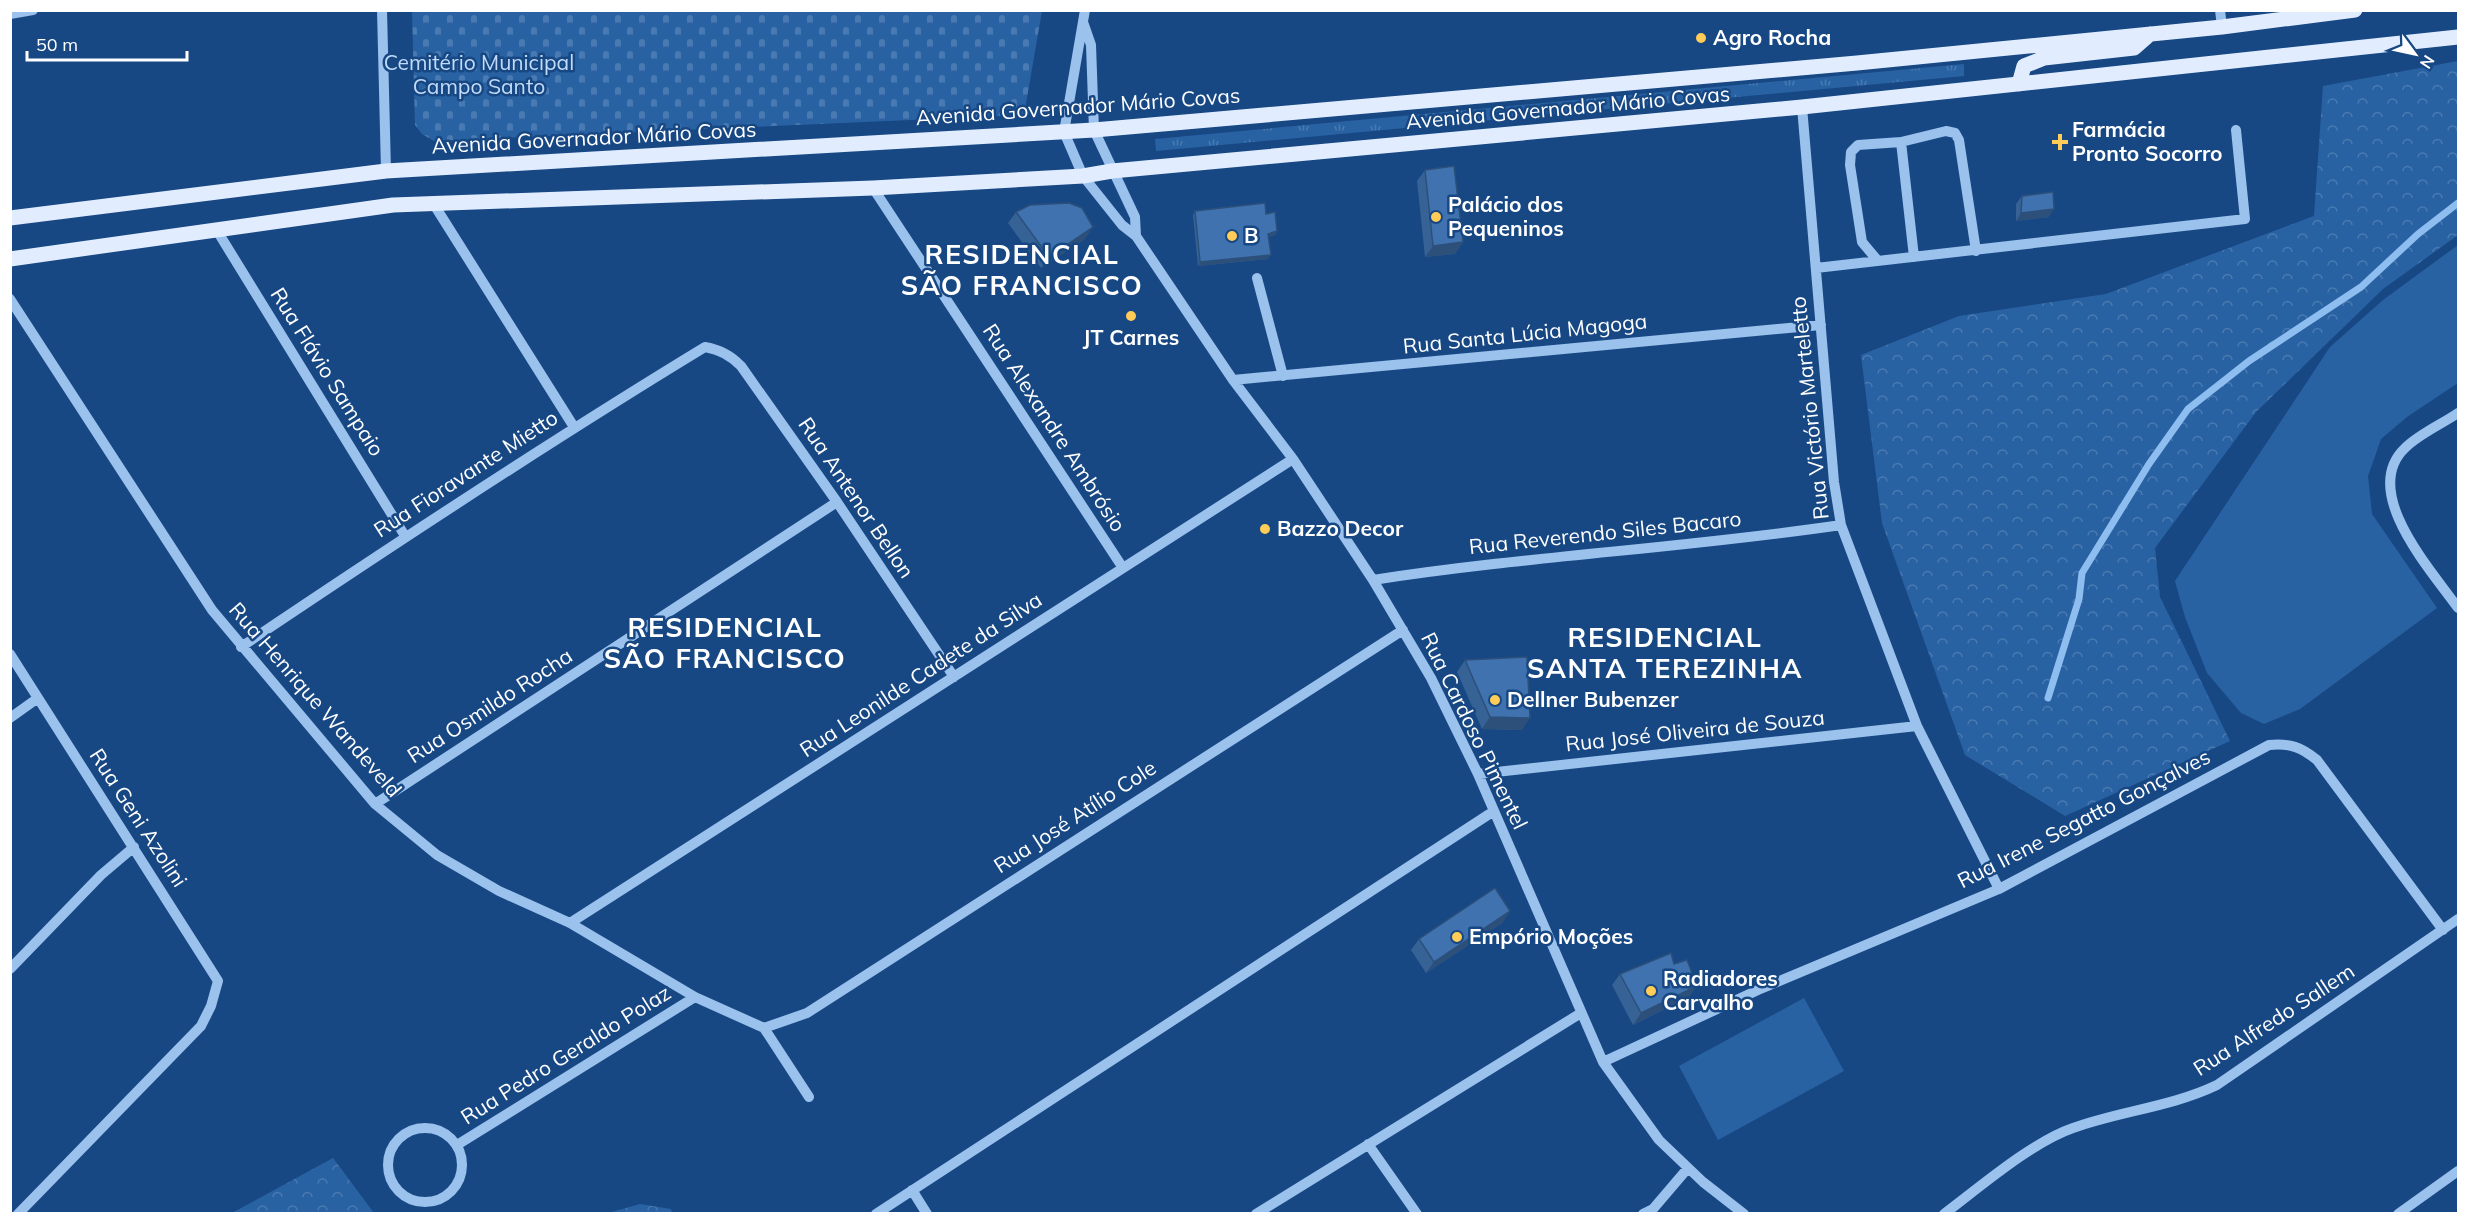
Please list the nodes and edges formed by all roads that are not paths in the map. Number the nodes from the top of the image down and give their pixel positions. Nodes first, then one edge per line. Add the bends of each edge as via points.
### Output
1 (33, 10) edge
2 (382, 10) edge
3 (2220, 10) edge
4 (2355, 10) edge
5 (10, 14) edge
6 (1084, 16) edge
7 (2222, 27) junction
8 (2150, 34) junction
9 (2458, 37) edge
10 (2019, 84) junction
11 (1802, 107) junction
12 (1094, 130) junction
13 (2236, 130) dead end
14 (1064, 132) junction
15 (1901, 142) junction
16 (386, 171) junction
17 (1112, 171) junction
18 (1083, 176) junction
19 (873, 188) junction
20 (433, 203) junction
21 (10, 218) edge
22 (216, 229) junction
23 (1136, 236) junction
24 (1976, 251) junction
25 (1914, 257) junction
26 (10, 259) edge
27 (1878, 261) junction
28 (1816, 268) junction
29 (1257, 278) dead end
30 (10, 299) edge
31 (1821, 325) junction
32 (719, 350) joint
33 (1283, 376) junction
34 (1233, 380) junction
35 (2458, 413) edge
36 (574, 427) junction
37 (1293, 459) junction
38 (837, 502) junction
39 (1841, 525) junction
40 (405, 536) junction
41 (1123, 568) junction
42 (1373, 580) junction
43 (2458, 608) edge
44 (1403, 630) junction
45 (241, 647) junction
46 (10, 654) edge
47 (954, 677) junction
48 (38, 698) junction
49 (10, 718) edge
50 (1917, 726) junction
51 (1478, 774) junction
52 (375, 804) junction
53 (1494, 811) junction
54 (134, 847) junction
55 (1999, 889) junction
56 (2458, 919) edge
57 (570, 923) junction
58 (2443, 930) junction
59 (10, 969) edge
60 (695, 997) junction
61 (1581, 1013) junction
62 (764, 1028) junction
63 (1603, 1062) junction
64 (809, 1097) dead end
65 (1368, 1144) junction
66 (457, 1145) junction
67 (1688, 1168) junction
68 (2458, 1171) edge
69 (912, 1190) junction
70 (18, 1214) edge
71 (876, 1214) edge
72 (927, 1214) edge
73 (1256, 1214) edge
74 (1417, 1214) edge
75 (1643, 1214) edge
76 (1744, 1214) edge
77 (1944, 1214) edge
78 (2398, 1214) edge

1 - 5 street
2 - 16 street
3 - 7 street
4 - 7 main road, Avenida Governador Mário Covas
6 - 12 street, Rua Cardoso Pimentel via 1091,45
6 - 14 street, Rua Cardoso Pimentel
7 - 8 main road, Avenida Governador Mário Covas
8 - 10 main road, Avenida Governador Mário Covas via 2134,48 2028,63
8 - 12 main road, Avenida Governador Mário Covas
9 - 10 main road, Avenida Governador Mário Covas
10 - 11 main road, Avenida Governador Mário Covas
11 - 17 main road, Avenida Governador Mário Covas
11 - 28 street, Rua Victório Marteletto
12 - 14 main road, Avenida Governador Mário Covas
12 - 17 street, Rua Cardoso Pimentel
13 - 24 street via 2245,219
14 - 16 main road, Avenida Governador Mário Covas
14 - 18 street, Rua Cardoso Pimentel
15 - 24 street via 1946,131 1955,133
15 - 25 street
15 - 27 street via 1858,145 1851,152 1862,242
16 - 21 main road, Avenida Governador Mário Covas
17 - 18 main road, Avenida Governador Mário Covas
17 - 23 street, Rua Cardoso Pimentel via 1135,217
18 - 19 main road, Avenida Governador Mário Covas
18 - 23 street, Rua Cardoso Pimentel via 1122,225
19 - 20 main road, Avenida Governador Mário Covas
19 - 41 street, Rua Alexandre Ambrósio
20 - 22 main road, Avenida Governador Mário Covas
20 - 36 street
22 - 26 main road, Avenida Governador Mário Covas
22 - 40 street, Rua Flávio Sampaio
23 - 34 street, Rua Cardoso Pimentel
24 - 25 street
25 - 27 street
27 - 28 street
28 - 31 street, Rua Victório Marteletto
29 - 33 street
30 - 45 street, Rua Henrique Wandeveld via 212,610
31 - 33 street, Rua Santa Lúcia Magoga
31 - 39 street, Rua Victório Marteletto
32 - 36 street, Rua Fioravante Mietto via 705,347
32 - 38 street, Rua Antenor Bellon via 741,366
33 - 34 street, Rua Santa Lúcia Magoga
34 - 37 street, Rua Cardoso Pimentel
35 - 43 street via 2405,448 2392,466 2390,490 2397,517
36 - 40 street, Rua Fioravante Mietto
37 - 41 street, Rua Leonilde Cadete da Silva
37 - 42 street, Rua Cardoso Pimentel
38 - 47 street, Rua Antenor Bellon
38 - 52 street, Rua Osmildo Rocha
39 - 42 street, Rua Reverendo Siles Bacaro
39 - 50 street, Rua Victório Marteletto
40 - 45 street, Rua Fioravante Mietto
41 - 47 street, Rua Leonilde Cadete da Silva
42 - 44 street, Rua Cardoso Pimentel
44 - 51 street, Rua Cardoso Pimentel
44 - 62 street, Rua José Atílio Cole via 807,1013
45 - 52 street, Rua Henrique Wandeveld
46 - 48 street, Rua Geni Azolini
47 - 57 street, Rua Leonilde Cadete da Silva
48 - 49 street
48 - 54 street, Rua Geni Azolini
50 - 51 street, Rua José Oliveira de Souza
50 - 55 street, Rua Victório Marteletto
51 - 53 street, Rua Cardoso Pimentel
52 - 57 street, Rua Henrique Wandeveld via 437,855 499,891
53 - 61 street, Rua Cardoso Pimentel
53 - 69 street
54 - 59 street via 101,875
54 - 70 street, Rua Geni Azolini via 218,981 211,1006 201,1026
55 - 58 street, Rua Irene Segatto Gonçalves via 2269,745 2286,743 2303,748 2318,760
55 - 63 street, Rua Irene Segatto Gonçalves via 1758,990
56 - 58 street, Rua Alfredo Sallem
57 - 60 street, Rua Henrique Wandeveld
58 - 77 street, Rua Alfredo Sallem via 2217,1085 2192,1097 2073,1127 2051,1137
60 - 62 street, Rua Henrique Wandeveld
60 - 66 street, Rua Pedro Geraldo Polaz
61 - 63 street, Rua Cardoso Pimentel
61 - 65 street
62 - 64 street
63 - 67 street, Rua Cardoso Pimentel via 1659,1140
65 - 73 street
65 - 74 street
66 - 66 street via 435,1129 405,1134 396,1141 388,1161 388,1172 397,1190 415,1202 436,1201 446,1196 454,1189 462,1170
67 - 75 street via 1653,1209
67 - 76 street, Rua Cardoso Pimentel
68 - 78 street
69 - 71 street
69 - 72 street

